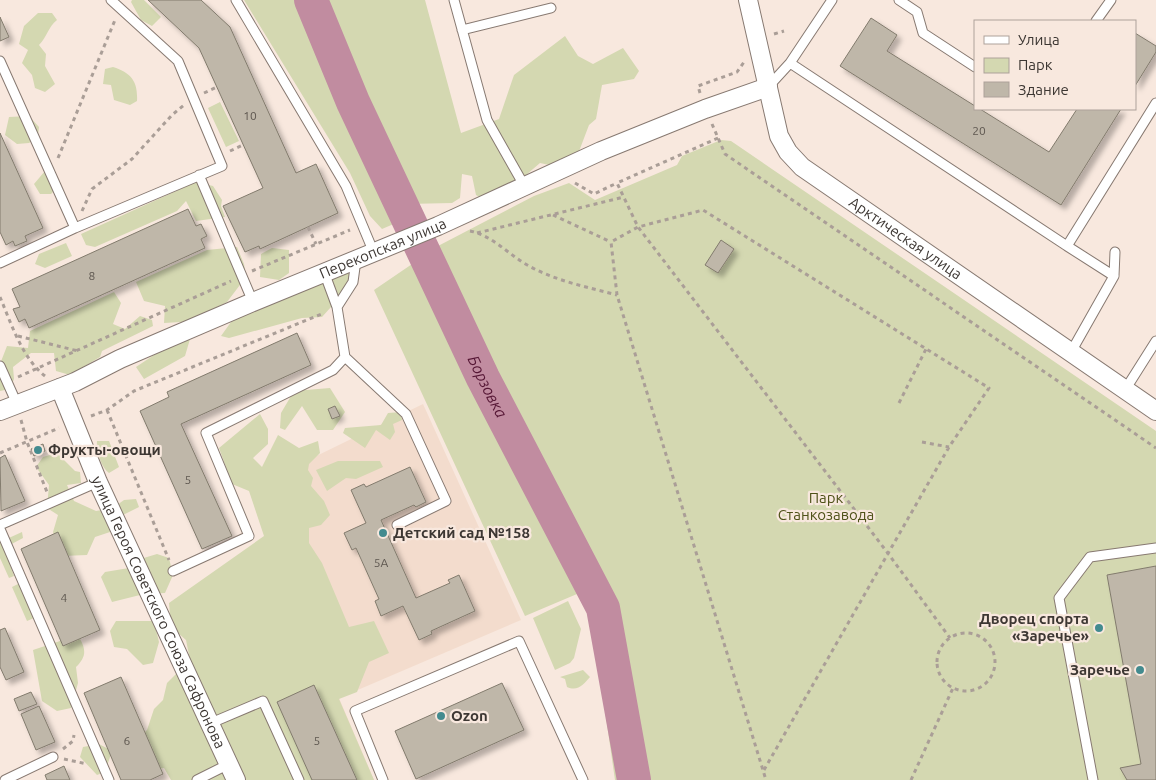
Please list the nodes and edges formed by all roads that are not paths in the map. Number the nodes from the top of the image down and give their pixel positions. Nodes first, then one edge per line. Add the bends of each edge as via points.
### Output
1 (111, 0) edge
2 (236, 0) edge
3 (454, 0) edge
4 (748, 0) edge
5 (832, 0) edge
6 (899, 0) edge
7 (1110, 0) edge
8 (551, 8) dead end
9 (1097, 20) edge
10 (462, 30) junction
11 (0, 61) edge
12 (790, 63) junction
13 (974, 66) edge
14 (768, 87) junction
15 (1156, 103) edge
16 (199, 175) junction
17 (525, 187) junction
18 (75, 228) junction
19 (1067, 246) junction
20 (379, 251) junction
21 (1115, 252) dead end
22 (356, 260) junction
23 (0, 263) edge
24 (324, 272) junction
25 (1114, 276) junction
26 (253, 302) junction
27 (337, 307) junction
28 (1156, 341) edge
29 (1071, 352) junction
30 (345, 357) junction
31 (0, 366) edge
32 (60, 388) junction
33 (1125, 390) junction
34 (17, 404) junction
35 (1156, 411) edge
36 (0, 412) edge
37 (98, 482) junction
38 (0, 525) edge
39 (397, 525) dead end
40 (0, 529) edge
41 (1156, 548) edge
42 (173, 571) road end
43 (211, 723) junction
44 (53, 757) road end
45 (229, 764) junction
46 (5, 780) edge
47 (109, 780) edge
48 (197, 780) edge
49 (236, 780) edge
50 (299, 780) edge
51 (383, 780) edge
52 (584, 780) edge
53 (1093, 780) edge

1 - 16 lane via 178,61 222,166
2 - 20 lane via 346,186 362,224
3 - 10 lane
4 - 14 street, Арктическая улица
5 - 12 lane
6 - 13 lane via 918,12 923,33
7 - 9 lane
8 - 10 lane
10 - 17 lane via 487,120
11 - 18 lane
12 - 14 lane
12 - 19 lane
14 - 17 street, Перекопская улица via 610,148
14 - 29 street, Арктическая улица via 780,136 788,152 802,167
15 - 19 lane
16 - 18 lane
16 - 26 lane
17 - 20 street, Перекопская улица
18 - 23 lane
19 - 25 lane
20 - 22 street, Перекопская улица
21 - 25 lane
22 - 24 street, Перекопская улица
22 - 27 lane via 353,282
24 - 26 street, Перекопская улица
24 - 27 lane
25 - 29 lane
26 - 32 street, Перекопская улица
27 - 30 lane
28 - 33 lane
29 - 33 street, Арктическая улица
30 - 39 lane via 406,414 446,501
30 - 42 lane via 333,370 206,433 249,536
31 - 34 lane
32 - 34 street, Перекопская улица
32 - 37 street, улица Героя Советского Союза Сафронова
33 - 35 street, Арктическая улица
34 - 36 street, Перекопская улица
37 - 38 lane
37 - 43 street, улица Героя Советского Союза Сафронова
40 - 47 lane
41 - 53 lane via 1090,557 1059,598
43 - 45 street, улица Героя Советского Союза Сафронова
43 - 50 lane via 263,701
44 - 46 lane
45 - 48 lane
45 - 49 street, улица Героя Советского Союза Сафронова
51 - 52 lane via 355,711 519,640

